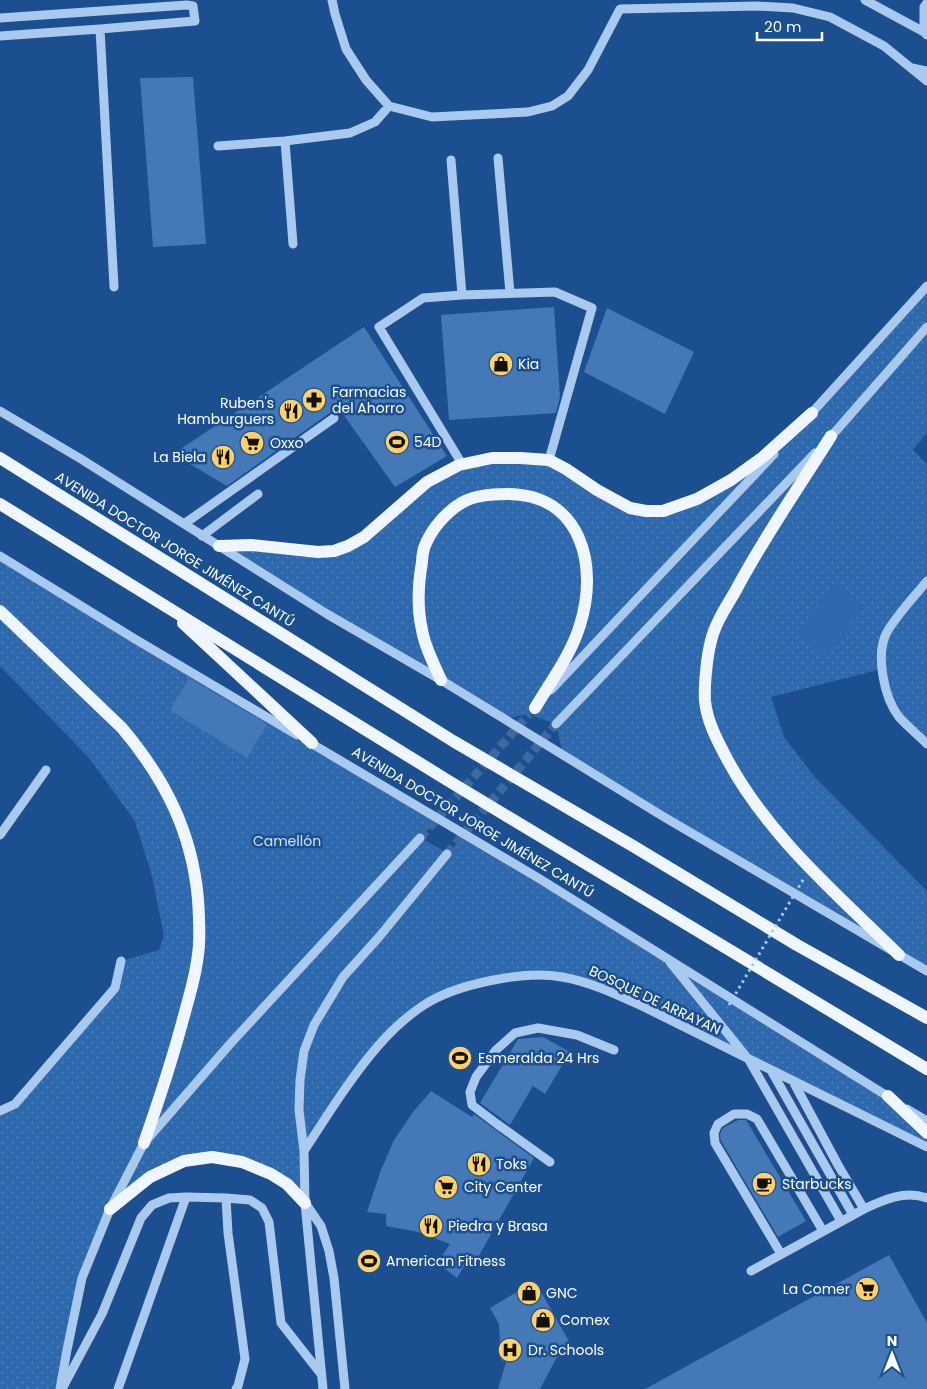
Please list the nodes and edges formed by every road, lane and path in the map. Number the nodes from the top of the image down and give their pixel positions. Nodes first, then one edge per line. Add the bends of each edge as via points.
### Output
1 (332, 0) edge
2 (864, 0) edge
3 (927, 2) edge
4 (645, 4) edge
5 (0, 18) edge
6 (100, 30) junction
7 (926, 33) edge
8 (0, 36) edge
9 (909, 67) junction
10 (927, 71) edge
11 (927, 81) edge
12 (389, 106) junction
13 (285, 141) junction
14 (218, 146) dead end
15 (498, 158) dead end
16 (451, 160) dead end
17 (293, 244) dead end
18 (927, 286) edge
19 (114, 287) dead end
20 (510, 293) junction
21 (462, 295) junction
22 (927, 328) edge
23 (0, 412) edge
24 (812, 413) junction
25 (334, 418) dead end
26 (831, 436) junction
27 (0, 458) edge
28 (549, 460) junction
29 (462, 464) junction
30 (258, 494) dead end
31 (0, 504) edge
32 (184, 524) junction
33 (202, 536) junction
34 (219, 546) junction
35 (0, 556) edge
36 (927, 581) edge
37 (163, 604) junction
38 (0, 611) edge
39 (441, 680) junction
40 (532, 711) joint
41 (556, 724) tunnel mouth
42 (312, 743) junction
43 (927, 744) edge
44 (46, 770) dead end
45 (0, 835) edge
46 (420, 838) tunnel mouth
47 (447, 854) tunnel mouth
48 (804, 878) dead end
49 (899, 955) junction
50 (665, 956) junction
51 (121, 961) dead end
52 (927, 971) edge
53 (729, 1005) dead end
54 (927, 1018) edge
55 (614, 1050) dead end
56 (749, 1060) junction
57 (927, 1069) edge
58 (772, 1071) junction
59 (794, 1082) junction
60 (888, 1096) junction
61 (0, 1111) edge
62 (927, 1121) edge
63 (927, 1133) edge
64 (144, 1143) junction
65 (927, 1147) edge
66 (304, 1151) junction
67 (550, 1162) dead end
68 (186, 1197) junction
69 (226, 1198) junction
70 (927, 1198) edge
71 (305, 1203) junction
72 (110, 1209) junction
73 (864, 1209) junction
74 (853, 1215) junction
75 (840, 1221) junction
76 (823, 1231) junction
77 (781, 1254) junction
78 (751, 1271) dead end
79 (321, 1375) junction
80 (61, 1389) edge
81 (118, 1389) edge
82 (236, 1389) edge
83 (323, 1389) edge
84 (346, 1389) edge

1 - 12 street via 346,49 366,80
2 - 7 street
3 - 7 street via 924,7
4 - 9 street via 793,8 830,17 884,46
4 - 12 street via 620,9 588,70 568,96 552,106 528,112 432,117
5 - 6 street via 193,6 195,21
6 - 8 street
6 - 19 street
9 - 10 street
9 - 11 street
12 - 13 street via 375,122 350,133
13 - 14 street
13 - 17 street
15 - 20 street
16 - 21 street
18 - 24 street
20 - 21 street
20 - 28 street via 555,292 592,308
21 - 29 street via 423,298 379,327
22 - 26 street
23 - 32 street, AVENIDA DOCTOR JORGE JIMÉNEZ CANTÚ
24 - 28 main road via 731,480 698,500 663,511 630,508
24 - 40 street
25 - 32 street
26 - 41 street
26 - 49 main road via 749,564 717,624 711,641 705,702 720,746 750,797 803,861
27 - 54 main road, AVENIDA DOCTOR JORGE JIMÉNEZ CANTÚ via 453,741 797,946
28 - 29 main road via 492,458
29 - 34 main road via 427,482 364,537 334,551
30 - 33 street
31 - 37 main road, AVENIDA DOCTOR JORGE JIMÉNEZ CANTÚ
32 - 33 street, AVENIDA DOCTOR JORGE JIMÉNEZ CANTÚ
33 - 34 street, AVENIDA DOCTOR JORGE JIMÉNEZ CANTÚ
34 - 39 street, AVENIDA DOCTOR JORGE JIMÉNEZ CANTÚ via 326,614
35 - 42 street, AVENIDA DOCTOR JORGE JIMÉNEZ CANTÚ
36 - 43 street via 886,634 882,669 892,705
37 - 42 main road
37 - 57 main road, AVENIDA DOCTOR JORGE JIMÉNEZ CANTÚ via 446,780
38 - 64 main road via 139,748 178,816 188,843 196,881 199,946 193,983 171,1062
39 - 40 main road via 427,650 419,612 418,580 424,548 437,524 464,502 499,494 534,497 567,517 577,531 587,567 587,590 580,625 570,651
39 - 49 street, AVENIDA DOCTOR JORGE JIMÉNEZ CANTÚ via 664,817
42 - 50 street, AVENIDA DOCTOR JORGE JIMÉNEZ CANTÚ
44 - 45 street
46 - 64 street via 230,1044
47 - 66 street via 343,977 314,1025 304,1051 300,1080 299,1110
48 - 53 path, bridge
49 - 52 street, AVENIDA DOCTOR JORGE JIMÉNEZ CANTÚ
50 - 56 street
50 - 60 street, AVENIDA DOCTOR JORGE JIMÉNEZ CANTÚ
51 - 61 street via 115,988 15,1104
55 - 67 street via 577,1034 538,1028 515,1033 496,1050 476,1078 470,1092 472,1105
56 - 58 street, BOSQUE DE ARRAYAN
56 - 66 street, BOSQUE DE ARRAYAN via 644,1007 580,980 523,975 488,982 450,992 424,1005 397,1026 363,1066
56 - 75 street
58 - 59 street, BOSQUE DE ARRAYAN
58 - 74 street
59 - 65 street, BOSQUE DE ARRAYAN
59 - 73 street
60 - 62 street, AVENIDA DOCTOR JORGE JIMÉNEZ CANTÚ
60 - 63 main road
64 - 72 street
66 - 71 street
68 - 69 street
68 - 80 street via 169,1198 152,1205 141,1218 102,1314
68 - 81 street
69 - 79 street via 250,1200 262,1208 269,1222 281,1323
69 - 82 street via 245,1359
70 - 73 street via 909,1194 892,1197
71 - 72 main road via 271,1174 242,1162 212,1157 184,1161 150,1177
71 - 79 street
71 - 84 street via 321,1226 329,1250
72 - 80 street via 82,1278
73 - 74 street
74 - 75 street
75 - 76 street
76 - 77 street
76 - 77 street via 757,1119 747,1114 734,1114 718,1124 715,1142
77 - 78 street
79 - 83 street

